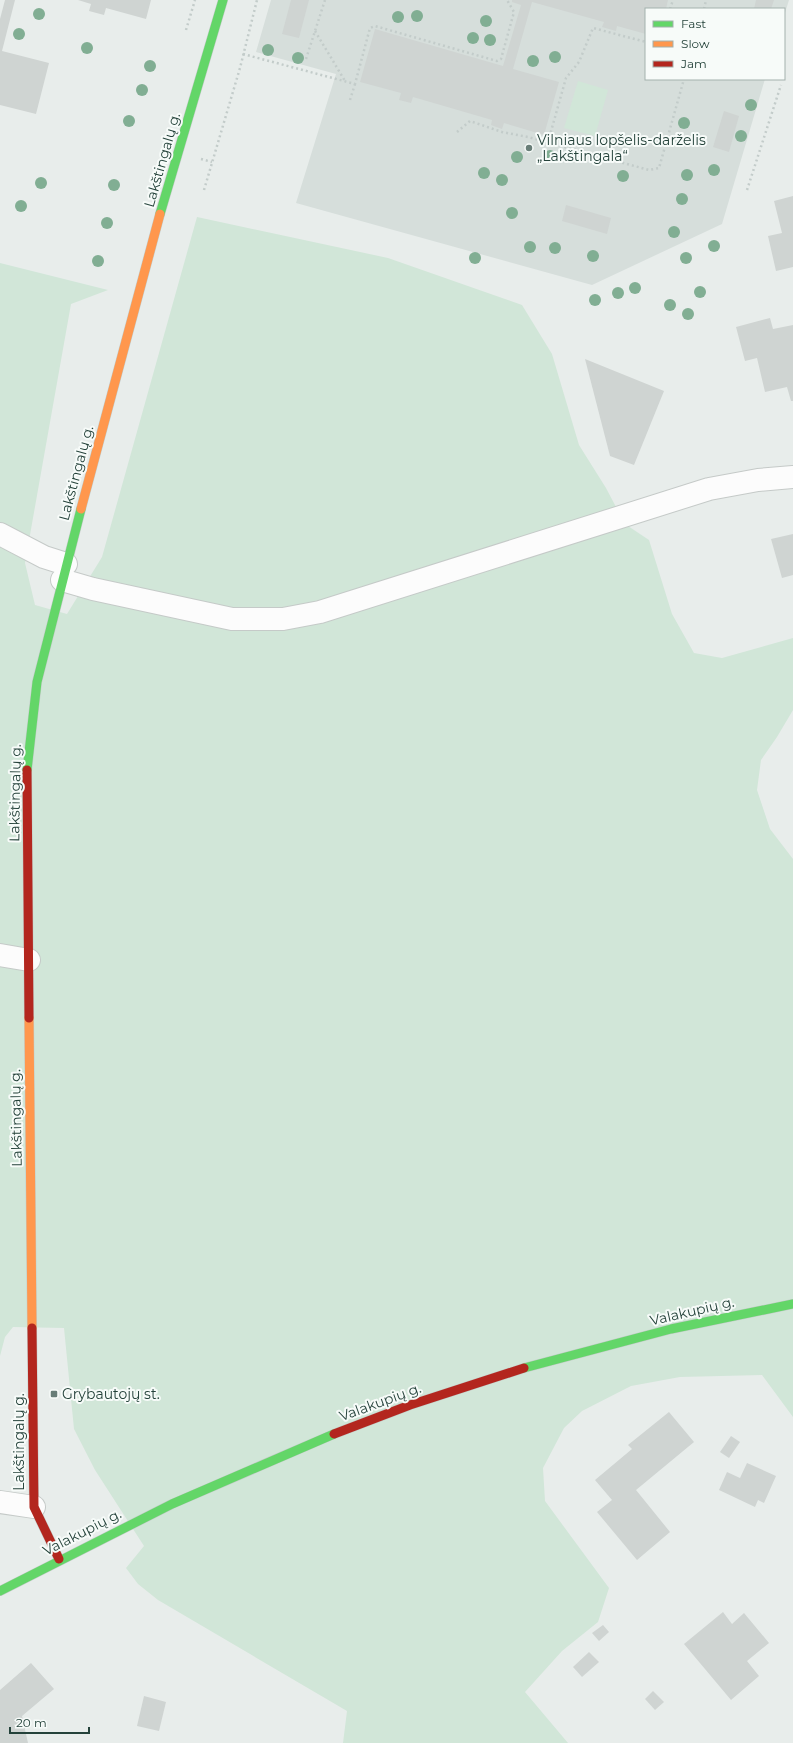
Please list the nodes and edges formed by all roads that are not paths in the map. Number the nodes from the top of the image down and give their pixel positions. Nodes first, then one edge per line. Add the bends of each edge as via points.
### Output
1 (223, 0) edge
2 (793, 477) edge
3 (0, 534) edge
4 (64, 572) junction
5 (0, 955) edge
6 (29, 960) junction
7 (793, 1304) edge
8 (0, 1502) edge
9 (34, 1507) junction
10 (59, 1559) junction
11 (0, 1591) edge

1 - 4 street, Lakštingalų g. via 169,182
2 - 4 street via 709,489 320,612 283,619 232,619 92,590
3 - 4 street via 44,557
4 - 6 street, Lakštingalų g. via 37,682 27,766
5 - 6 street
6 - 9 street, Lakštingalų g.
7 - 10 street, Valakupių g. via 713,1319 560,1358 471,1384 325,1437 175,1503
8 - 9 street
9 - 10 street, Lakštingalų g.
10 - 11 street, Valakupių g.

